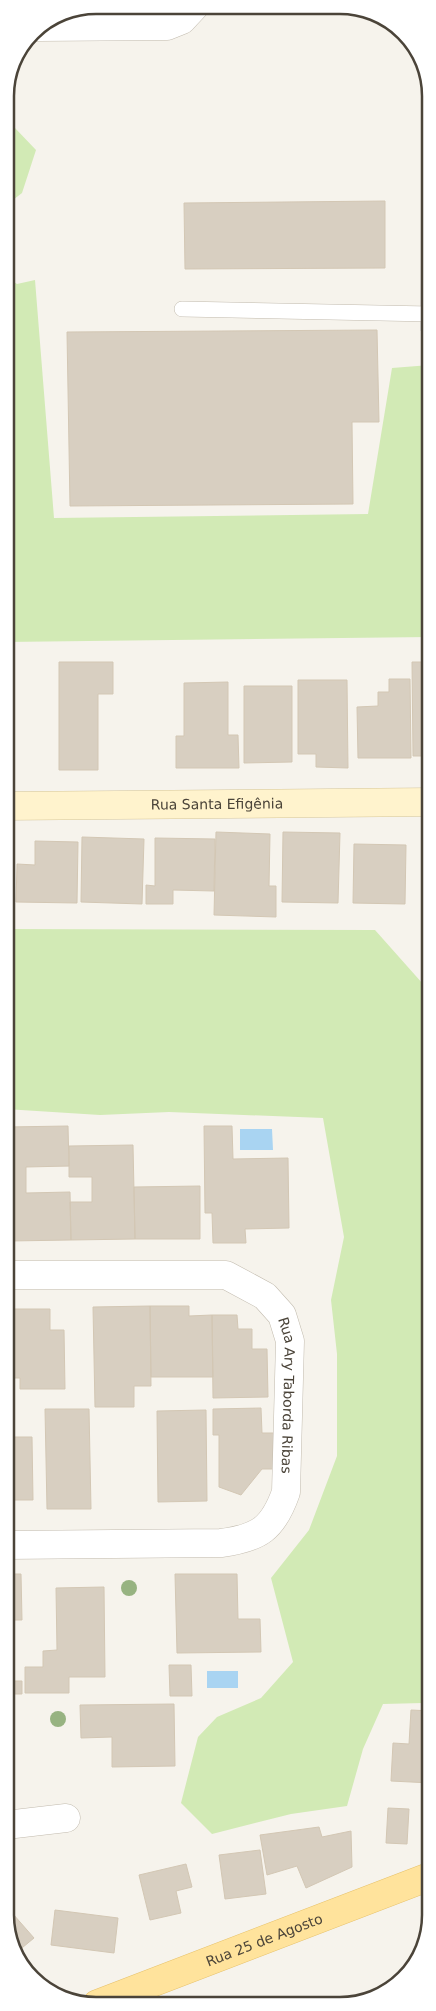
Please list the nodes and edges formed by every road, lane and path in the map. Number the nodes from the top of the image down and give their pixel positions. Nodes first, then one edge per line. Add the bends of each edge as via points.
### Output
1 (188, 14) edge
2 (52, 27) edge
3 (182, 309) dead end
4 (422, 314) edge
5 (422, 802) edge
6 (14, 806) edge
7 (14, 1274) edge
8 (14, 1545) edge
9 (66, 1818) dead end
10 (14, 1824) edge
11 (422, 1879) edge
12 (115, 1997) edge

1 - 2 street via 167,26
3 - 4 lane
5 - 6 street, Rua Santa Efigênia
7 - 8 street, Rua Ary Taborda Ribas via 226,1276 265,1296 282,1315 290,1340 286,1492 279,1513 260,1533 221,1543
9 - 10 street
11 - 12 main road, Rua 25 de Agosto

